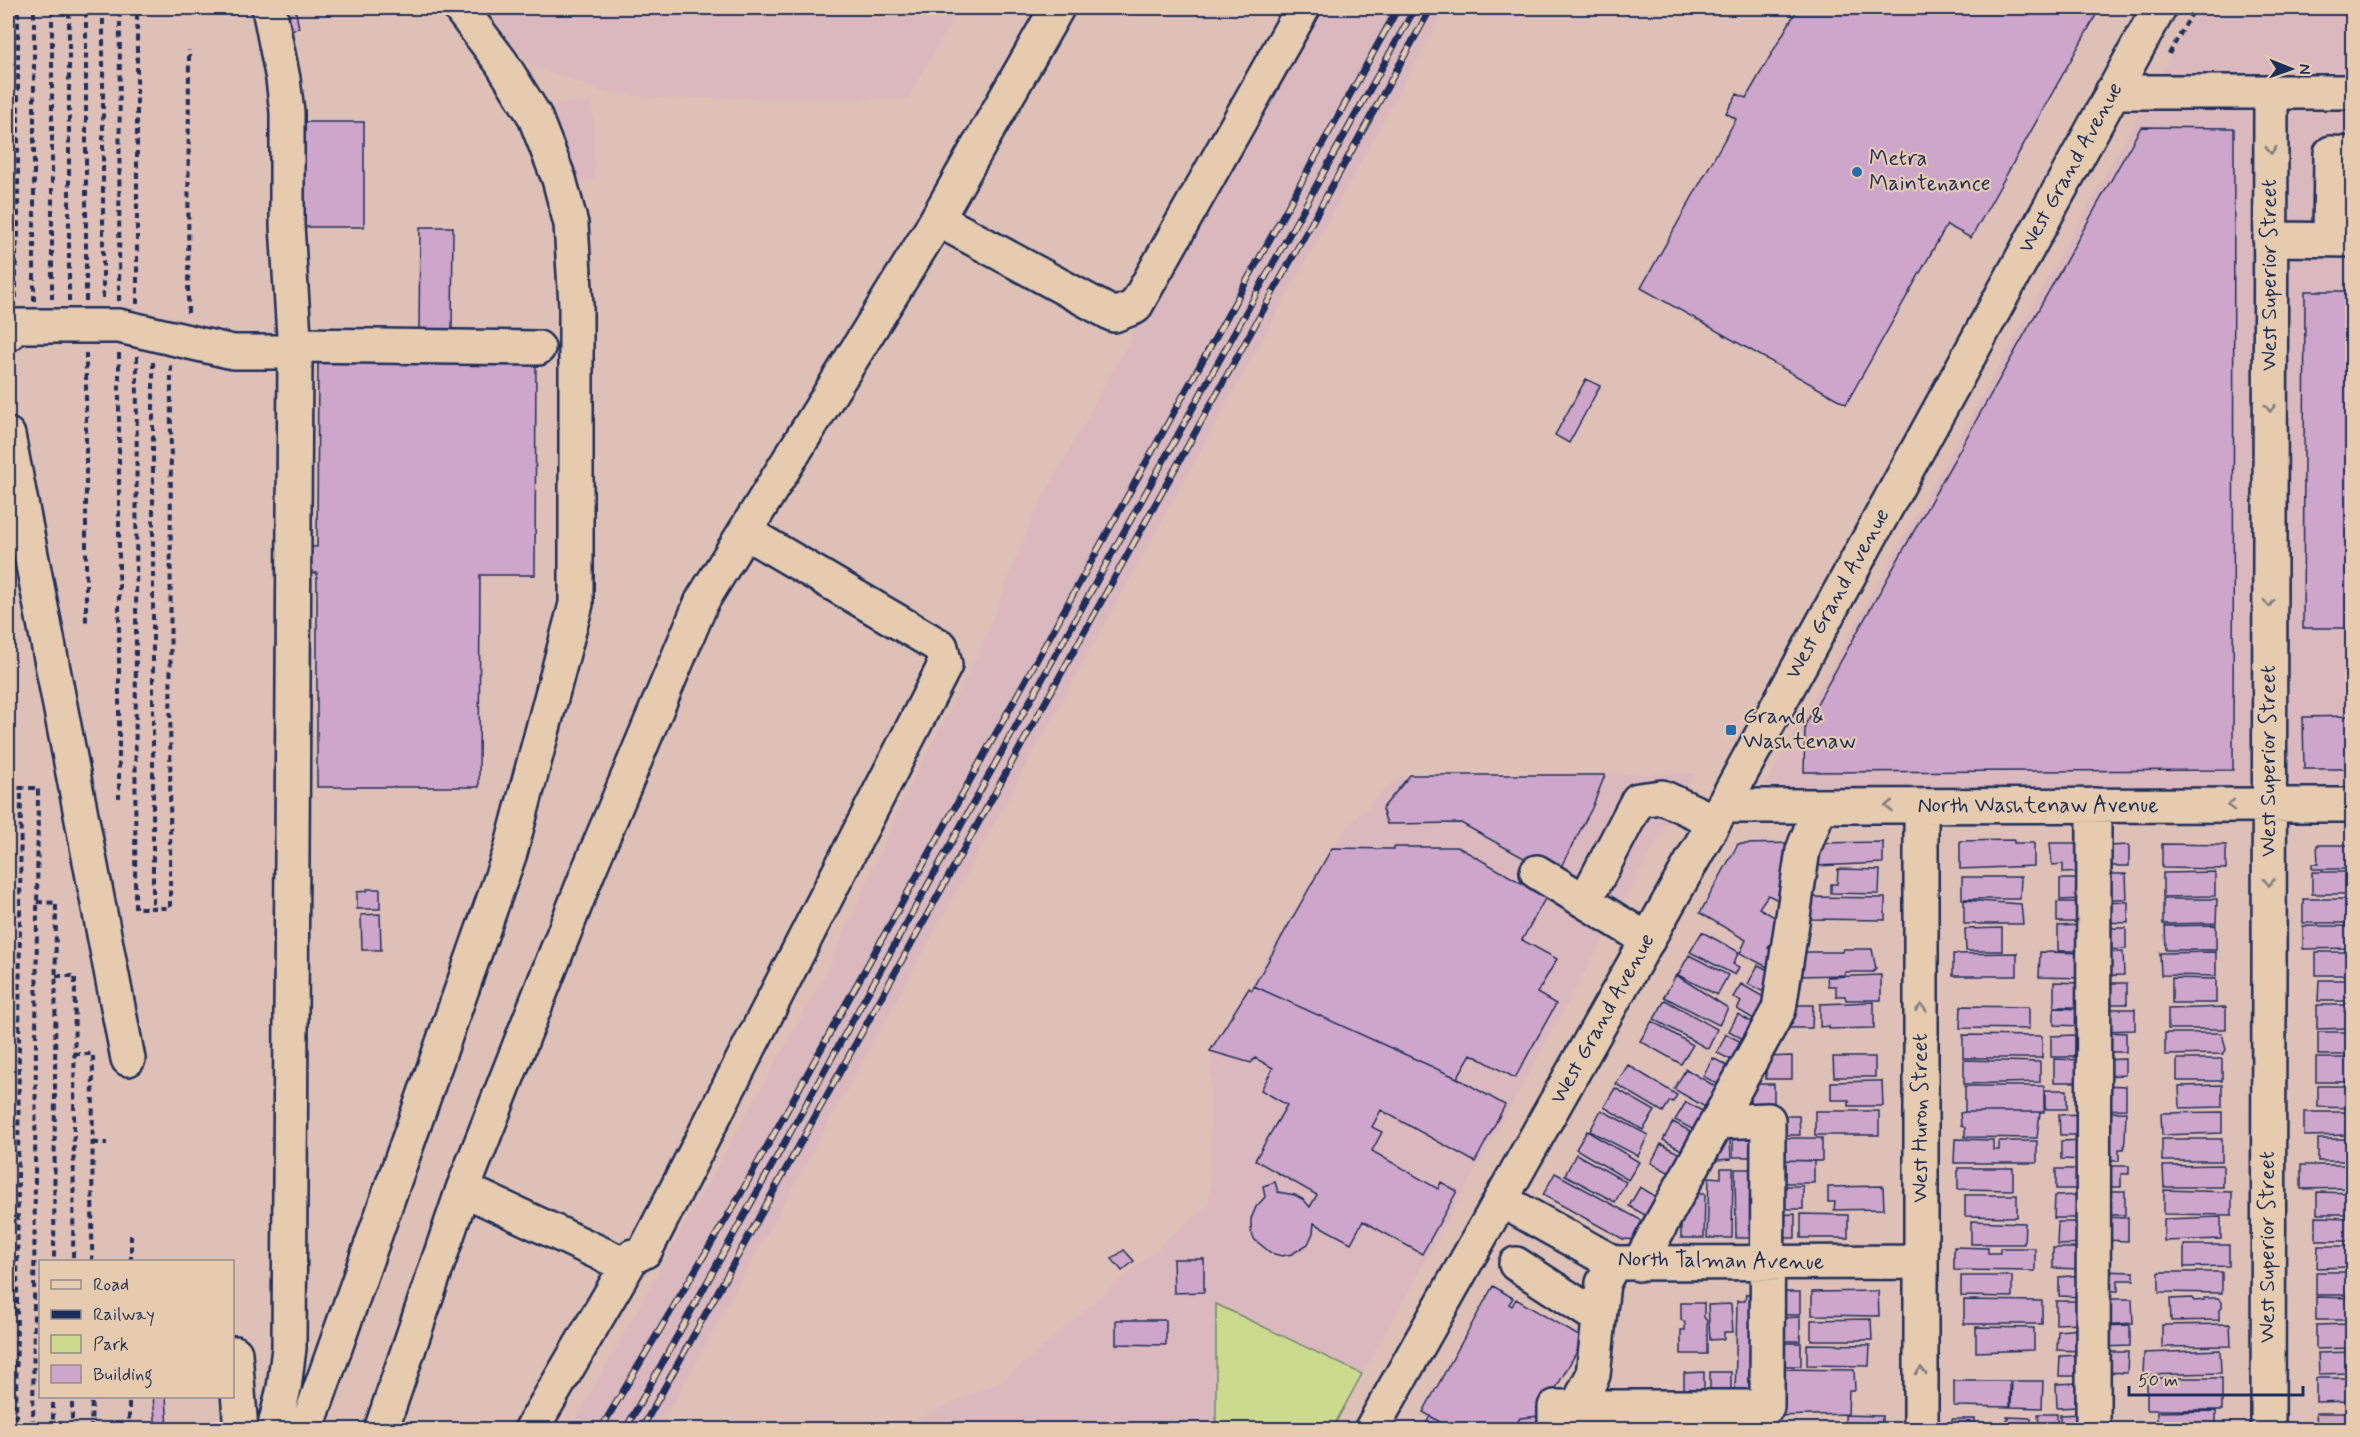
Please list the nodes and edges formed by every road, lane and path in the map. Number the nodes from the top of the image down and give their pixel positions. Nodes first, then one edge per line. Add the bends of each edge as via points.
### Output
1 (18, 8) edge
2 (34, 8) edge
3 (52, 8) edge
4 (69, 8) edge
5 (103, 8) edge
6 (120, 8) edge
7 (137, 8) edge
8 (268, 8) edge
9 (460, 8) edge
10 (1057, 8) edge
11 (1303, 8) edge
12 (2160, 8) edge
13 (2194, 8) edge
14 (189, 50) dead end
15 (2166, 58) dead end
16 (2112, 92) junction
17 (2271, 92) junction
18 (2352, 92) edge
19 (2352, 154) edge
20 (937, 219) junction
21 (2270, 239) junction
22 (2341, 239) edge
23 (8, 248) edge
24 (16, 248) junction
25 (36, 328) edge
26 (145, 333) junction
27 (295, 348) junction
28 (538, 348) dead end
29 (8, 435) edge
30 (745, 532) junction
31 (8, 788) edge
32 (21, 788) junction
33 (119, 798) dead end
34 (2269, 805) junction
35 (2352, 805) edge
36 (1820, 806) junction
37 (1921, 806) junction
38 (2094, 806) junction
39 (1718, 814) junction
40 (1538, 872) dead end
41 (1594, 884) dead end
42 (37, 902) junction
43 (153, 908) junction
44 (1647, 940) junction
45 (56, 976) junction
46 (74, 1054) junction
47 (128, 1059) dead end
48 (1717, 1122) junction
49 (93, 1143) junction
50 (107, 1143) dead end
51 (463, 1189) junction
52 (1501, 1200) junction
53 (131, 1236) dead end
54 (633, 1256) junction
55 (54, 1260) edge
56 (73, 1260) edge
57 (92, 1260) edge
58 (131, 1260) edge
59 (1921, 1262) junction
60 (1767, 1263) junction
61 (1516, 1264) dead end
62 (1626, 1264) junction
63 (1599, 1318) junction
64 (236, 1353) dead end
65 (53, 1398) edge
66 (72, 1398) edge
67 (92, 1398) edge
68 (129, 1398) edge
69 (1566, 1418) edge
70 (16, 1430) edge
71 (33, 1430) edge
72 (53, 1430) edge
73 (72, 1430) edge
74 (92, 1430) edge
75 (129, 1430) edge
76 (241, 1430) edge
77 (274, 1430) edge
78 (306, 1430) edge
79 (381, 1430) edge
80 (531, 1430) edge
81 (1371, 1430) edge
82 (1921, 1430) edge
83 (2093, 1430) edge
84 (2268, 1430) edge

1 - 24 path
2 - 25 path
3 - 25 path
4 - 25 path
5 - 26 path
6 - 26 path
7 - 26 path
8 - 27 street via 287,112 287,225
9 - 78 street via 501,62 534,115 559,179 571,224 576,305 576,604 510,853
10 - 20 street
11 - 20 street via 1135,307 1114,315
12 - 16 street, West Grand Avenue
13 - 15 path
14 - 26 path
16 - 17 street
16 - 39 street, West Grand Avenue
17 - 18 street
17 -> 21 street, West Superior Street
19 - 22 street via 2331,153
20 - 30 street
21 - 22 street
21 -> 34 street, West Superior Street
23 - 24 path
24 - 25 path
25 - 26 street
26 - 27 street via 233,352
26 - 33 path
26 - 43 path
26 - 43 path via 170,908
26 - 43 path via 135,908
27 - 28 street
27 - 77 street via 290,1348
29 - 47 street
30 - 51 street via 698,612 588,872
30 - 54 street via 940,647 945,665 645,1251
31 - 32 path
32 - 42 path via 38,788
32 - 70 path
34 - 35 street, North Washtenaw Avenue
34 -> 38 street, North Washtenaw Avenue
34 -> 84 street, West Superior Street
37 -> 36 street, North Washtenaw Avenue
36 - 39 street, North Washtenaw Avenue
36 - 48 street via 1803,850 1779,1009
37 - 38 street, North Washtenaw Avenue
59 -> 37 street, West Huron Street
38 - 83 street
39 - 41 street via 1662,797 1638,800
39 - 44 street, West Grand Avenue
40 - 44 street
42 - 45 path via 56,903
42 - 71 path
44 - 52 street, West Grand Avenue
45 - 46 path via 75,976
45 - 55 path
46 - 49 path via 93,1054
46 - 56 path
48 - 60 street via 1768,1120
48 - 62 street
49 - 50 path
49 - 57 path
51 - 54 street via 621,1263
51 - 79 street
52 - 62 street, North Talman Avenue
52 - 81 street, West Grand Avenue
53 - 58 path
54 - 80 street
59 - 60 street, North Talman Avenue
82 -> 59 street, West Huron Street
60 - 62 street, North Talman Avenue
60 - 69 street via 1767,1407
61 - 63 street
62 - 63 street via 1603,1284
63 - 69 street via 1593,1375
64 - 76 street
65 - 72 path
66 - 73 path
67 - 74 path
68 - 75 path

